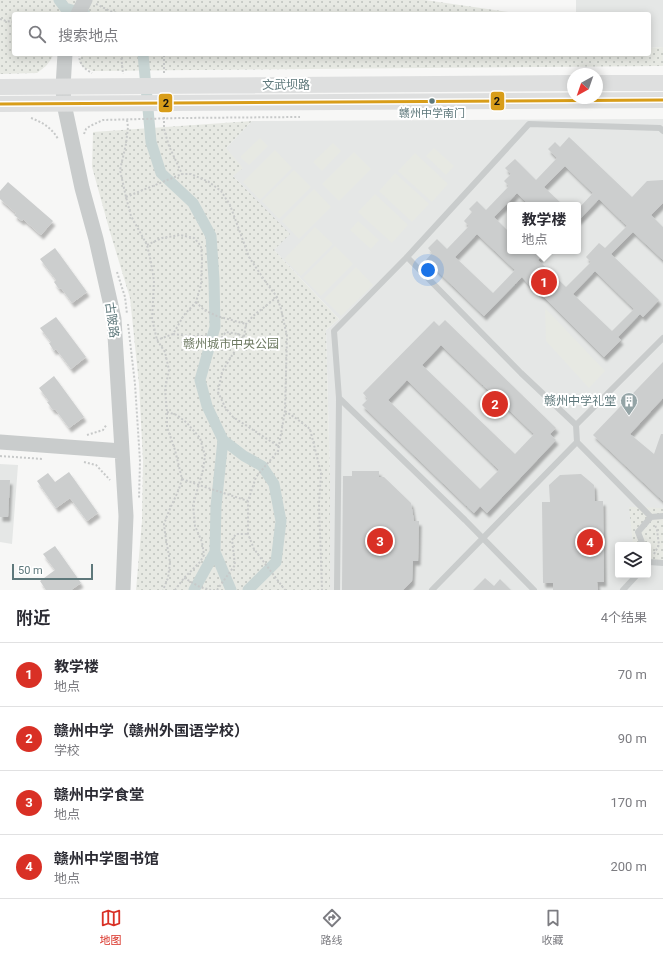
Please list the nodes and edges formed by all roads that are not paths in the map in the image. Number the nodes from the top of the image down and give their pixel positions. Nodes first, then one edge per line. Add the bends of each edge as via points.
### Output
1 (89, 1) edge
2 (80, 12) edge
3 (65, 56) edge
4 (567, 83) edge
5 (603, 83) edge
6 (663, 83) edge
7 (0, 87) edge
8 (62, 87) junction
9 (663, 100) edge
10 (0, 104) edge
11 (64, 104) junction
12 (663, 131) edge
13 (406, 257) junction
14 (663, 338) edge
15 (339, 398) junction
16 (576, 425) junction
17 (0, 442) edge
18 (577, 442) junction
19 (122, 451) junction
20 (663, 516) edge
21 (651, 517) junction
22 (483, 538) junction
23 (642, 542) edge
24 (651, 562) edge
25 (663, 562) edge
26 (634, 578) edge
27 (123, 590) edge
28 (337, 590) edge
29 (432, 590) edge
30 (534, 590) edge
31 (623, 590) edge

1 - 2 street
3 - 8 street, 古陂路
4 - 8 main road, 文武坝路 via 186,86 94,81
5 - 6 main road
7 - 8 main road, 文武坝路
8 - 11 street, 古陂路
9 - 11 main road, 文武坝路 via 183,111
10 - 11 main road, 文武坝路
11 - 19 street, 古陂路 via 114,319
12 - 13 lane via 660,128 529,124
13 - 15 lane via 334,331
13 - 16 lane via 515,368
14 - 16 lane
15 - 22 lane
15 - 28 lane
16 - 18 lane
17 - 19 street
18 - 21 lane
18 - 22 lane
19 - 27 street, 古陂路 via 126,516
20 - 21 lane
21 - 23 lane via 638,532
22 - 29 lane
22 - 30 lane
24 - 25 lane
26 - 31 lane

